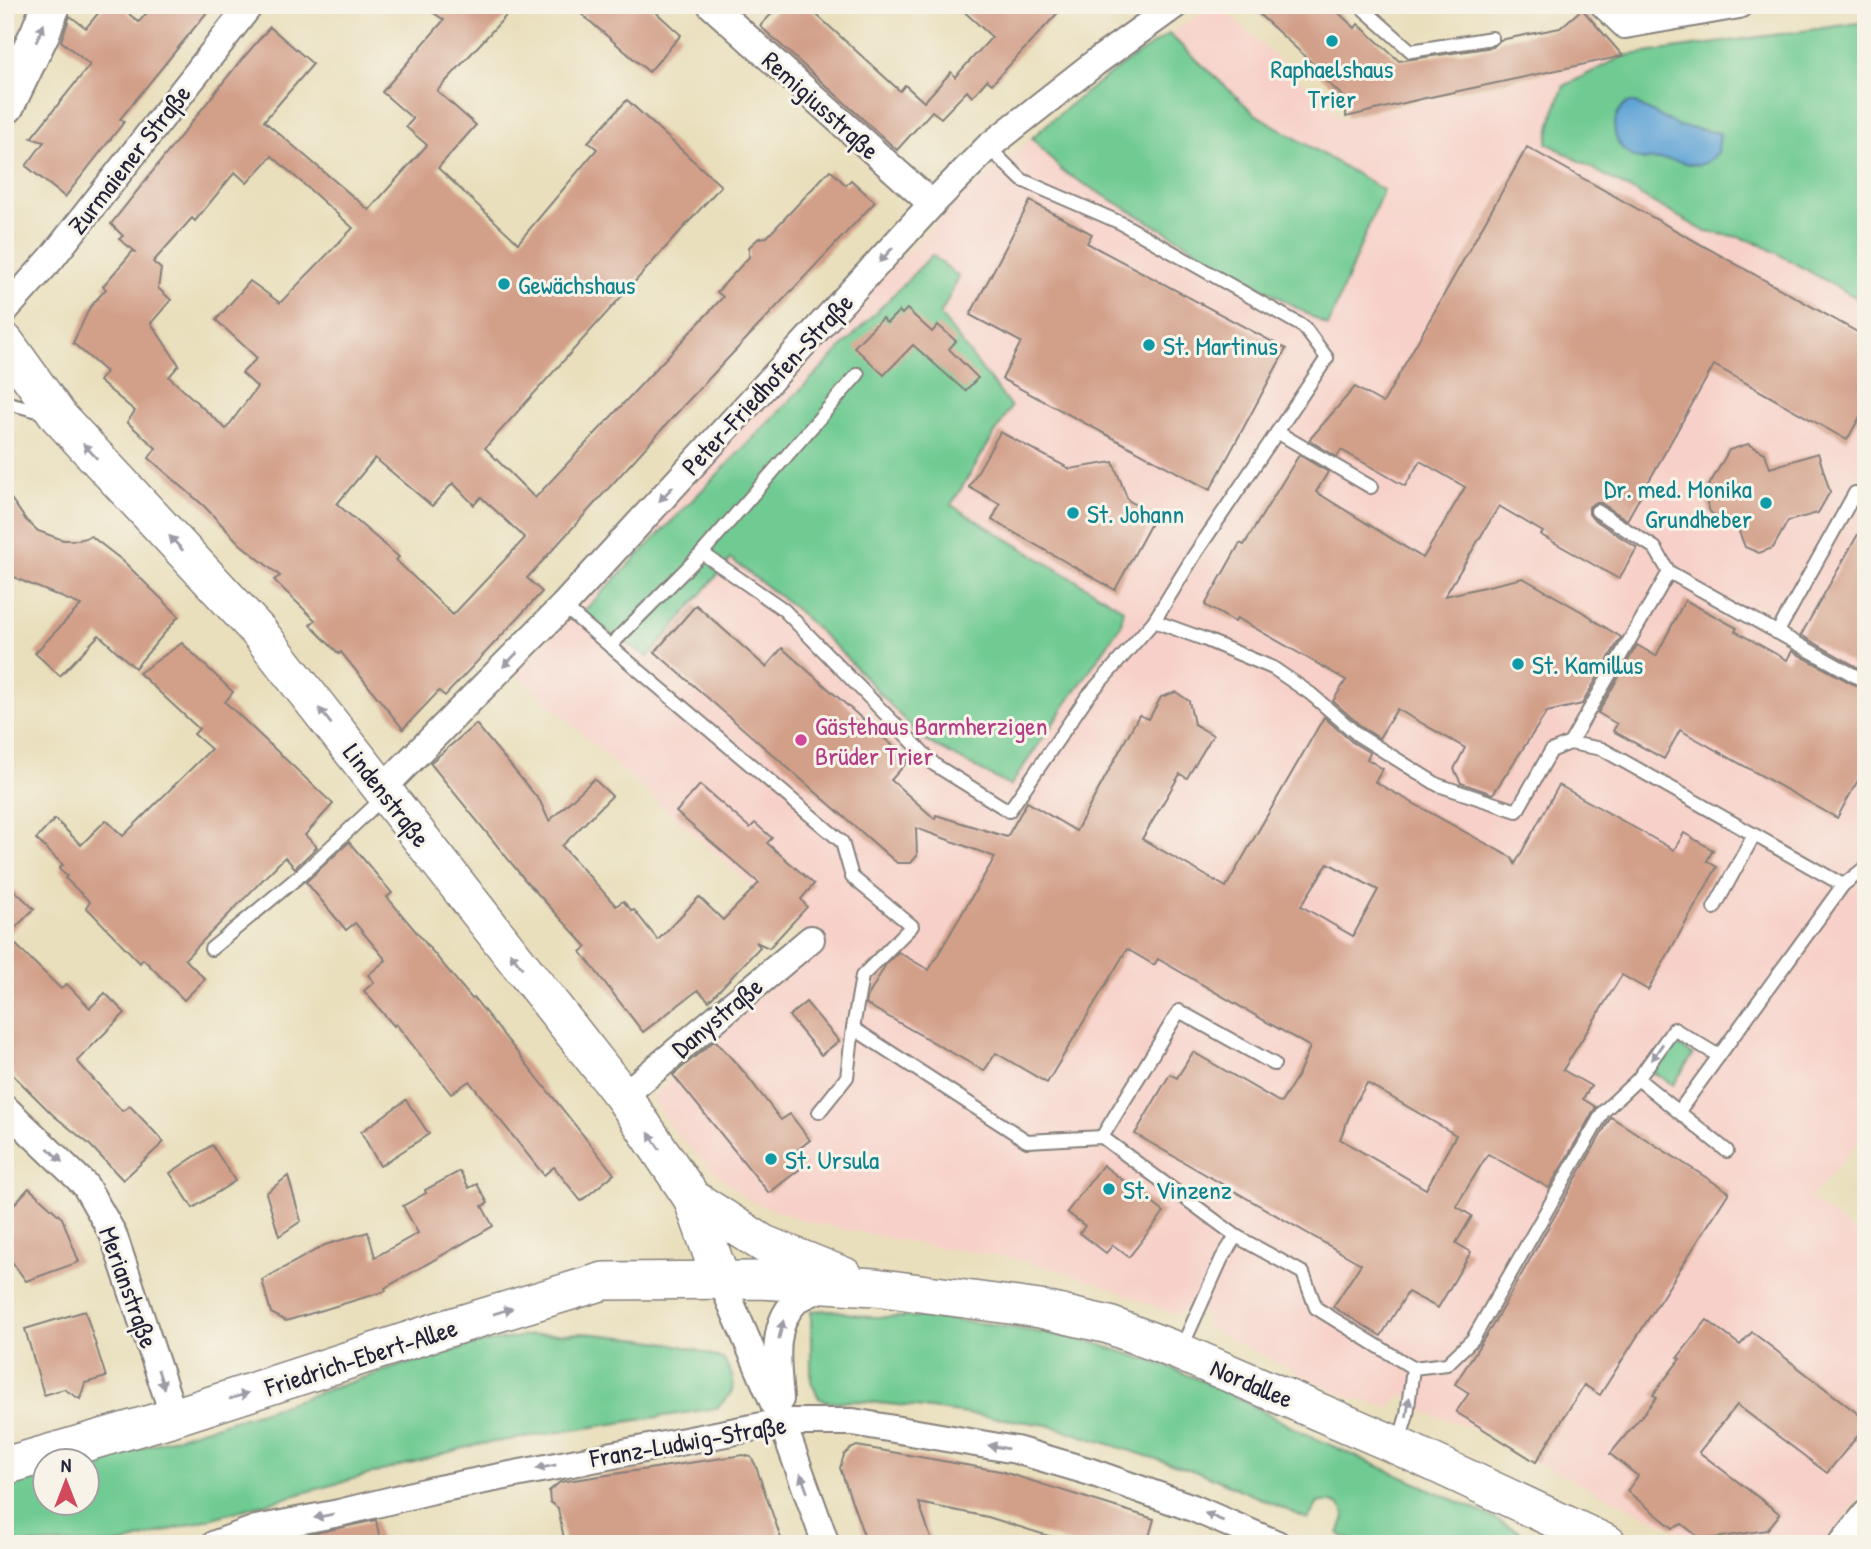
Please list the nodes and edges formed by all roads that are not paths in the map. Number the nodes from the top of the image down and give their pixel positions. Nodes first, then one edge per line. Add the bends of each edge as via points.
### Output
1 (51, 5) edge
2 (250, 5) edge
3 (711, 5) edge
4 (1175, 5) edge
5 (1359, 5) edge
6 (1604, 5) edge
7 (1739, 5) edge
8 (1492, 38) dead end
9 (5, 105) edge
10 (988, 147) junction
11 (932, 204) junction
12 (5, 310) edge
13 (5, 342) edge
14 (858, 374) dead end
15 (5, 402) edge
16 (59, 417) junction
17 (1277, 432) junction
18 (1370, 487) dead end
19 (1856, 494) dead end
20 (1597, 511) dead end
21 (702, 553) junction
22 (1670, 572) junction
23 (563, 606) junction
24 (1154, 621) junction
25 (1777, 633) junction
26 (610, 646) junction
27 (1866, 682) edge
28 (1570, 744) junction
29 (384, 792) junction
30 (1754, 835) junction
31 (1866, 867) edge
32 (1843, 885) junction
33 (1714, 908) dead end
34 (810, 939) dead end
35 (211, 949) dead end
36 (853, 1028) junction
37 (1719, 1056) junction
38 (1274, 1065) dead end
39 (1639, 1079) junction
40 (623, 1096) junction
41 (5, 1108) edge
42 (1679, 1111) junction
43 (819, 1112) dead end
44 (1102, 1137) junction
45 (1727, 1151) dead end
46 (697, 1210) junction
47 (1236, 1236) junction
48 (721, 1280) junction
49 (604, 1281) junction
50 (830, 1285) junction
51 (875, 1287) junction
52 (1180, 1352) junction
53 (1413, 1368) junction
54 (174, 1417) junction
55 (782, 1422) junction
56 (1398, 1446) junction
57 (5, 1466) edge
58 (1866, 1514) edge
59 (215, 1544) edge
60 (826, 1544) edge
61 (1277, 1544) edge
62 (1608, 1544) edge
63 (1842, 1544) edge

9 -> 1 main road
2 - 12 street, Zurmaiener Straße via 51,259
3 - 11 street, Remigiusstraße
4 - 10 street, Peter-Friedhofen-Straße
5 - 8 lane via 1410,51
6 - 7 street via 1625,25
10 - 11 street, Peter-Friedhofen-Straße
10 - 17 lane via 1022,180 1121,223 1304,327 1327,358
11 -> 23 street, Peter-Friedhofen-Straße
13 - 16 main road, Lindenstraße
14 - 21 lane
15 - 16 lane
29 -> 16 main road, Lindenstraße via 258,631
17 - 18 lane
17 - 24 lane
19 - 25 lane
20 - 22 lane via 1655,548
21 - 24 lane via 783,609 935,765 1009,811 1087,697
21 - 26 lane
22 - 25 lane
22 - 28 lane
23 - 26 lane
23 -> 29 street, Peter-Friedhofen-Straße
24 - 28 lane via 1273,668 1358,735 1438,785 1517,811 1551,751
25 - 27 lane
26 - 36 lane via 842,842 852,877 912,926 862,976
28 - 30 lane via 1602,749
29 - 35 lane via 303,873
40 -> 29 main road, Lindenstraße
30 - 32 lane
30 - 33 lane
31 - 32 lane
32 - 37 lane
34 - 40 street, Danystraße
36 - 43 lane via 847,1077
36 - 44 lane via 1027,1141
37 -> 39 lane via 1674,1029
37 - 42 lane
38 - 44 lane via 1180,1011
39 - 42 lane
39 - 53 lane via 1604,1112 1473,1339 1447,1364
46 -> 40 main road, Lindenstraße
41 -> 54 street, Merianstraße via 85,1185 113,1234
42 - 45 lane
44 - 47 lane
46 - 48 main road, Lindenstraße
46 - 49 main road via 694,1241 672,1259
46 - 51 main road, Nordallee via 764,1244
47 - 52 lane
47 - 53 lane via 1303,1273 1316,1308
48 - 49 main road, Friedrich-Ebert-Allee
48 - 50 main road, Nordallee
48 - 55 street
54 -> 49 main road, Friedrich-Ebert-Allee
50 - 51 main road, Nordallee
55 -> 50 street via 777,1358 784,1318 796,1301
51 - 52 main road, Nordallee via 1040,1309 1110,1325
52 - 56 main road, Nordallee
56 -> 53 lane
54 - 57 main road, Friedrich-Ebert-Allee
55 -> 59 street, Franz-Ludwig-Straße via 433,1490 256,1529
60 -> 55 street
61 -> 55 street, Franz-Ludwig-Straße via 1193,1508 1016,1450 853,1422
56 - 62 main road, Nordallee
58 - 63 street

